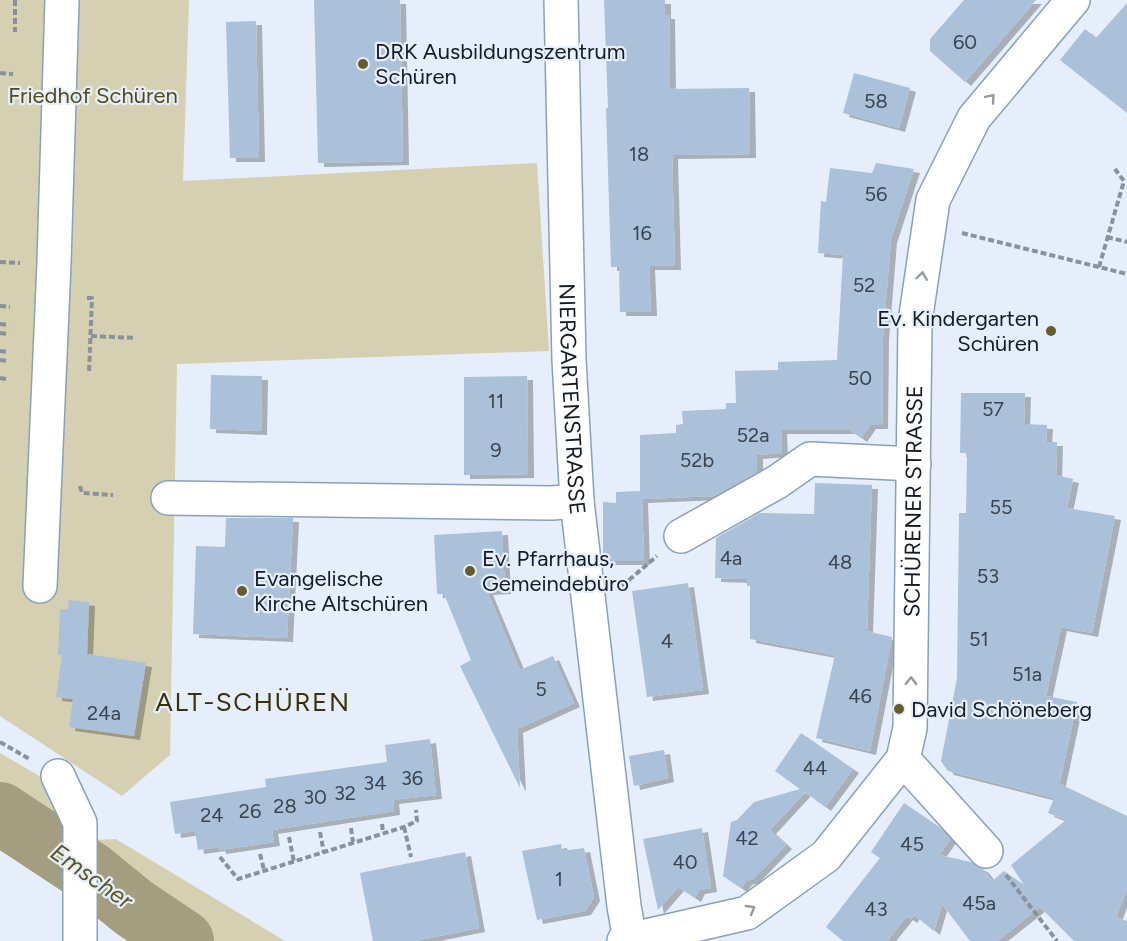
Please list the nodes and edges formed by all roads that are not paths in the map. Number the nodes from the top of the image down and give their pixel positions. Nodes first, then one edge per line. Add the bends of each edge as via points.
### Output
1 (62, 0) edge
2 (561, 0) edge
3 (1073, 0) edge
4 (914, 464) junction
5 (168, 498) dead end
6 (577, 501) junction
7 (681, 536) dead end
8 (40, 586) dead end
9 (903, 759) junction
10 (58, 776) dead end
11 (986, 851) road end
12 (80, 934) edge
13 (627, 940) edge

1 - 8 street
2 - 6 street, NIERGARTENSTRASSE via 569,360
4 -> 3 street, SCHÜRENER STRASSE via 915,322 933,200 974,118
4 - 7 street via 810,459
9 -> 4 street, SCHÜRENER STRASSE via 910,728
5 - 6 street
6 - 13 street, NIERGARTENSTRASSE
9 - 11 street
13 -> 9 street, SCHÜRENER STRASSE via 747,913 826,856
10 - 12 street via 80,823

